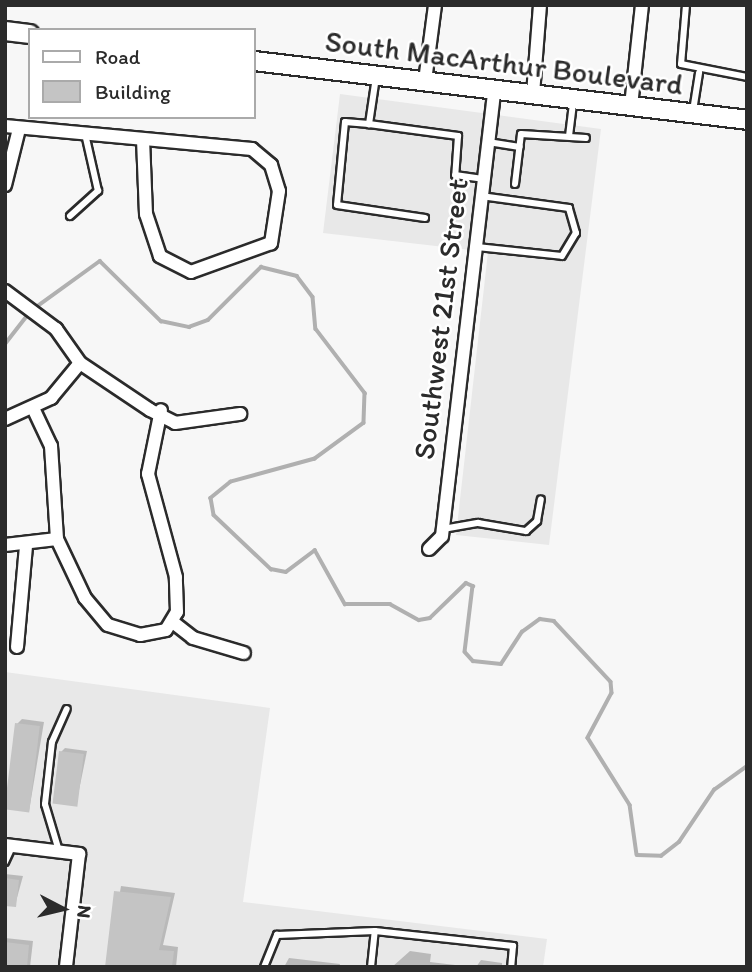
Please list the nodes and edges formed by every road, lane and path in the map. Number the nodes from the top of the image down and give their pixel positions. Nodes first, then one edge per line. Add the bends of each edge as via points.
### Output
1 (435, 5) edge
2 (540, 5) edge
3 (642, 5) edge
4 (686, 5) edge
5 (5, 31) edge
6 (28, 34) edge
7 (256, 61) edge
8 (699, 72) junction
9 (376, 75) junction
10 (747, 76) edge
11 (425, 81) junction
12 (494, 90) junction
13 (533, 94) junction
14 (573, 99) junction
15 (631, 106) junction
16 (693, 114) junction
17 (747, 120) edge
18 (40, 122) edge
19 (60, 123) edge
20 (369, 124) junction
21 (5, 125) edge
22 (19, 129) junction
23 (85, 134) junction
24 (569, 136) junction
25 (586, 138) dead end
26 (143, 139) junction
27 (488, 142) junction
28 (520, 147) junction
29 (484, 179) junction
30 (515, 184) dead end
31 (5, 185) edge
32 (481, 197) junction
33 (70, 216) dead end
34 (425, 218) dead end
35 (476, 247) junction
36 (5, 291) edge
37 (80, 363) junction
38 (33, 408) junction
39 (161, 410) junction
40 (240, 414) dead end
41 (5, 419) edge
42 (541, 499) dead end
43 (443, 529) junction
44 (57, 539) junction
45 (5, 545) edge
46 (26, 546) junction
47 (429, 548) dead end
48 (174, 623) junction
49 (17, 647) dead end
50 (244, 653) dead end
51 (67, 709) dead end
52 (9, 845) edge
53 (59, 851) junction
54 (5, 862) edge
55 (375, 930) junction
56 (66, 967) edge
57 (264, 967) edge
58 (371, 967) edge
59 (511, 967) edge

1 - 11 street
2 - 13 street
3 - 15 street
4 - 8 lane via 681,64
5 - 6 main road
7 - 9 main road, South MacArthur Boulevard
8 - 10 lane
8 - 16 lane
9 - 11 main road, South MacArthur Boulevard
9 - 20 lane
11 - 12 main road, South MacArthur Boulevard
12 - 13 main road, South MacArthur Boulevard
12 - 27 street, Southwest 21st Street
13 - 14 main road, South MacArthur Boulevard
14 - 15 main road, South MacArthur Boulevard
14 - 24 lane
15 - 16 main road, South MacArthur Boulevard
16 - 17 main road, South MacArthur Boulevard
18 - 19 street
18 - 22 street
19 - 23 street
20 - 29 lane via 458,136 455,175
20 - 34 lane via 345,122 337,205
21 - 22 street
22 - 31 street
23 - 26 street
23 - 33 lane via 98,191
24 - 25 lane
24 - 28 lane via 528,131
26 - 26 street via 252,149 271,165 279,191 271,243 191,272 160,256 146,214
27 - 28 lane
27 - 29 street, Southwest 21st Street
28 - 30 lane
29 - 32 street, Southwest 21st Street
32 - 35 street, Southwest 21st Street
32 - 35 lane via 569,208 576,233 562,256
35 - 43 street, Southwest 21st Street
36 - 37 street via 56,330
37 - 38 street
37 - 39 street via 150,410
38 - 41 street
38 - 44 street via 51,446
39 - 40 street via 176,423
39 - 48 street via 148,474 176,577
42 - 43 lane via 537,521 526,531 478,523
43 - 47 street, Southwest 21st Street
44 - 46 street
44 - 48 street via 101,621 140,635
45 - 46 street
46 - 49 street
48 - 50 street via 206,643
51 - 53 lane via 52,742 45,804
52 - 53 street
52 - 54 lane
53 - 56 street via 79,854
55 - 57 lane via 277,935
55 - 58 lane
55 - 59 lane via 513,946

